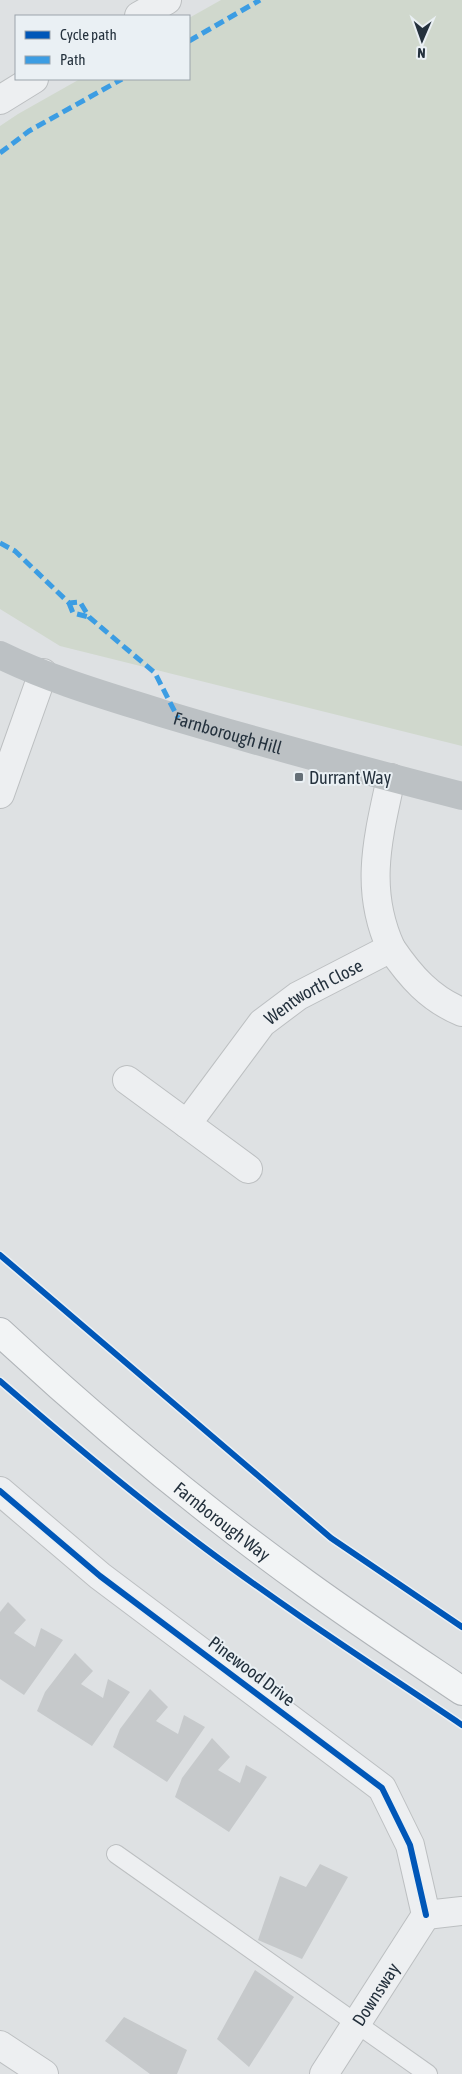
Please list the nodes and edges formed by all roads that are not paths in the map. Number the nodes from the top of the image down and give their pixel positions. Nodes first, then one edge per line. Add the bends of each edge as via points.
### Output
1 (167, 0) edge
2 (141, 15) edge
3 (32, 80) edge
4 (3, 92) edge
5 (0, 655) edge
6 (43, 673) junction
7 (392, 778) junction
8 (0, 794) edge
9 (462, 796) edge
10 (391, 948) junction
11 (462, 1012) edge
12 (127, 1080) dead end
13 (187, 1124) junction
14 (248, 1169) dead end
15 (0, 1332) edge
16 (0, 1491) edge
17 (462, 1691) edge
18 (116, 1854) dead end
19 (462, 1911) edge
20 (426, 1914) junction
21 (356, 2024) junction
22 (0, 2045) edge
23 (44, 2074) edge
24 (324, 2074) edge
25 (428, 2074) edge

1 - 2 street
3 - 4 street
5 - 6 main road, Farnborough Hill
6 - 7 main road, Farnborough Hill via 188,721
6 - 8 street
7 - 9 main road, Farnborough Hill
7 - 10 street via 376,852 374,878 376,906
10 - 11 street via 421,987
10 - 13 street, Wentworth Close via 298,996 262,1023
12 - 13 street
13 - 14 street
15 - 17 highway, Farnborough Way via 107,1427 240,1535
16 - 20 street, Pinewood Drive via 100,1576 382,1788 410,1845
18 - 21 lane
19 - 20 street
20 - 21 street, Downsway
21 - 24 street, Downsway
21 - 25 lane
22 - 23 street

